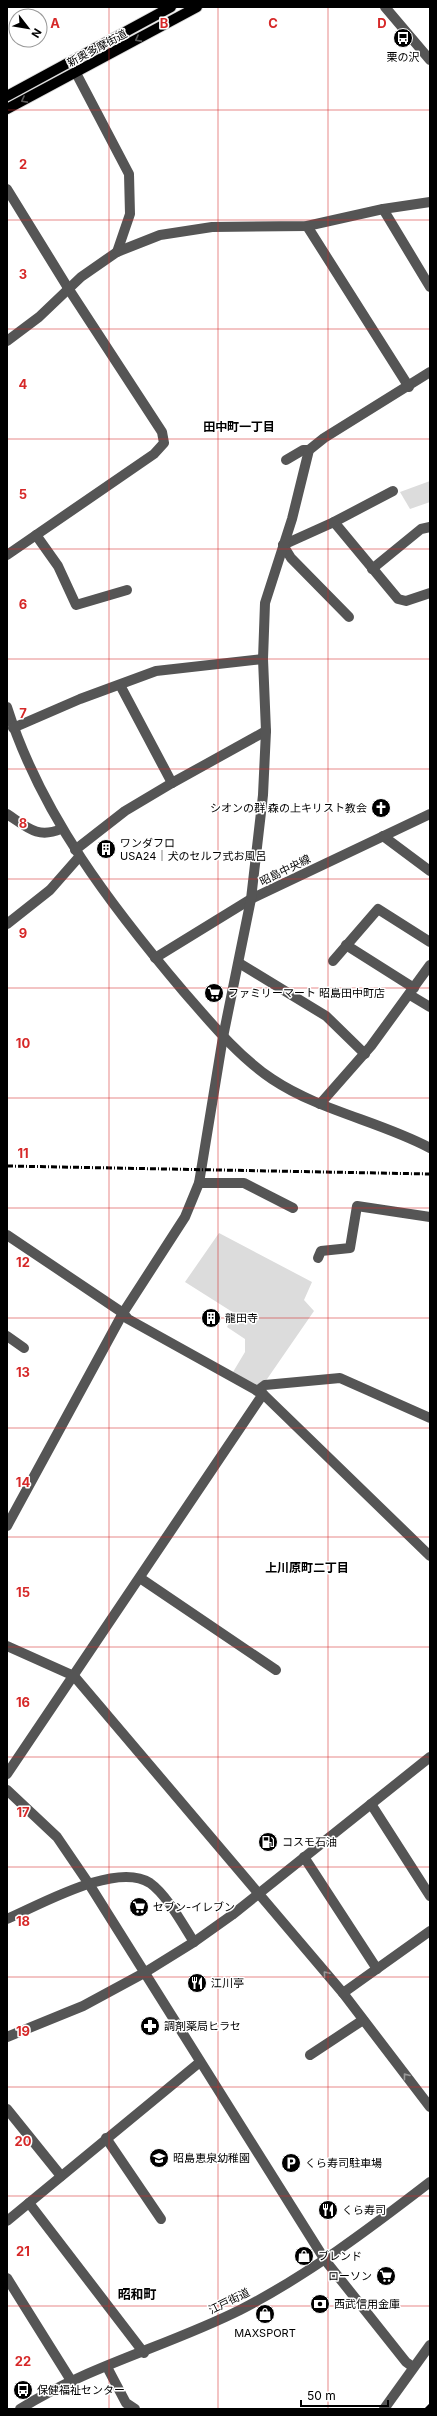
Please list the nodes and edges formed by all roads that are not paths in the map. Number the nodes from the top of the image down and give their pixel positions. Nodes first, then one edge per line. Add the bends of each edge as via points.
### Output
1 (171, 7) edge
2 (197, 7) edge
3 (385, 7) edge
4 (430, 60) edge
5 (76, 73) junction
6 (7, 96) edge
7 (7, 109) edge
8 (7, 189) edge
9 (430, 202) edge
10 (383, 209) junction
11 (307, 226) junction
12 (117, 252) junction
13 (430, 287) edge
14 (68, 288) junction
15 (7, 341) edge
16 (430, 372) edge
17 (409, 387) junction
18 (309, 450) junction
19 (286, 460) dead end
20 (393, 491) dead end
21 (334, 522) junction
22 (430, 527) edge
23 (36, 535) junction
24 (284, 545) junction
25 (7, 555) edge
26 (372, 569) junction
27 (127, 590) dead end
28 (430, 593) edge
29 (350, 617) dead end
30 (263, 658) junction
31 (120, 685) junction
32 (7, 707) edge
33 (13, 728) junction
34 (266, 731) junction
35 (172, 782) junction
36 (7, 814) edge
37 (430, 814) edge
38 (61, 829) junction
39 (383, 836) junction
40 (77, 854) junction
41 (430, 871) edge
42 (251, 899) junction
43 (7, 924) edge
44 (430, 942) edge
45 (346, 945) junction
46 (156, 958) junction
47 (333, 962) dead end
48 (239, 963) junction
49 (430, 965) edge
50 (412, 992) junction
51 (430, 1007) edge
52 (223, 1037) junction
53 (365, 1054) junction
54 (320, 1104) junction
55 (430, 1148) edge
56 (198, 1183) junction
57 (293, 1208) dead end
58 (430, 1217) edge
59 (7, 1235) edge
60 (318, 1258) dead end
61 (123, 1313) junction
62 (7, 1336) edge
63 (18, 1346) dead end
64 (260, 1392) junction
65 (430, 1418) edge
66 (10, 1514) edge
67 (7, 1526) edge
68 (430, 1556) edge
69 (140, 1578) junction
70 (7, 1646) edge
71 (276, 1670) dead end
72 (74, 1676) junction
73 (430, 1757) edge
74 (7, 1774) edge
75 (7, 1790) edge
76 (371, 1804) junction
77 (304, 1857) junction
78 (89, 1884) junction
79 (260, 1893) junction
80 (430, 1896) edge
81 (7, 1919) edge
82 (430, 1931) edge
83 (194, 1942) junction
84 (377, 1969) junction
85 (144, 1973) junction
86 (343, 1993) junction
87 (362, 2020) junction
88 (7, 2037) edge
89 (310, 2055) dead end
90 (200, 2062) junction
91 (430, 2107) edge
92 (7, 2109) edge
93 (106, 2138) junction
94 (61, 2176) junction
95 (430, 2182) edge
96 (29, 2203) junction
97 (161, 2219) dead end
98 (7, 2221) edge
99 (325, 2260) junction
100 (7, 2278) edge
101 (430, 2345) edge
102 (144, 2352) junction
103 (107, 2367) junction
104 (413, 2367) junction
105 (72, 2382) junction
106 (20, 2409) edge
107 (135, 2409) edge
108 (384, 2409) edge

1 - 6 main road
2 -> 5 main road, 新奥多摩街道
3 - 4 street
5 -> 7 main road, 新奥多摩街道
5 - 12 street via 129,174 130,214
8 - 14 street
9 - 10 street
10 - 11 street
10 - 13 street
11 - 12 street via 212,227 160,235
11 - 17 street
12 - 14 street
14 - 15 street via 39,317
14 - 23 street via 162,432 164,443 154,454
16 - 17 street
17 - 18 street via 324,438
18 - 19 street via 303,450
18 - 24 street
20 - 21 street
21 - 24 street
21 - 26 street
22 - 26 street via 421,529
23 - 25 street
23 - 27 street via 58,566 76,605
24 - 29 street via 291,558
24 - 30 street via 265,603
26 - 28 street via 398,599 406,601
30 - 31 street via 156,671
30 - 34 street
31 - 33 street
31 - 35 street
32 - 33 street
33 - 38 street
34 - 35 street
34 - 42 street via 263,795
35 - 40 street via 125,812
36 - 38 street via 41,833 48,834
37 - 39 street, 昭島中央線
38 - 40 street
39 - 41 street
39 - 42 street, 昭島中央線
40 - 43 street via 50,890
40 - 46 street
42 - 46 street, 昭島中央線
42 - 48 street
44 - 45 street via 378,909
45 - 47 street
45 - 50 street
46 - 52 street
48 - 52 street
48 - 53 street via 326,1016
49 - 50 street
50 - 51 street
50 - 53 street
52 - 54 street via 273,1080
52 - 56 street
53 - 54 street
54 - 55 street via 403,1134
56 - 57 street via 244,1183
56 - 61 street via 185,1217
58 - 60 street via 357,1206 350,1248 321,1252
59 - 61 street
61 - 64 street via 128,1319
61 - 66 street
62 - 63 street
64 - 65 street via 265,1385 340,1378
64 - 68 street
64 - 69 street
66 - 67 street
69 - 71 street
69 - 72 street
70 - 72 street
72 - 74 street
72 - 79 street
73 - 76 street
75 - 78 street via 57,1837
76 - 77 street
76 - 80 street
77 - 79 street
77 - 84 street
78 - 81 street
78 - 83 street via 100,1880 128,1878 146,1882 161,1895
78 - 85 street
79 - 83 street
86 -> 79 street
82 - 84 street
83 - 85 street
84 - 86 street
85 - 88 street via 83,2006
85 - 90 street
86 - 87 street
87 - 89 street
91 -> 87 street
90 - 93 street
90 - 99 street
92 - 94 street
93 - 94 street
93 - 97 street
94 - 96 street
95 - 99 street, 江戸街道
96 - 98 street
96 - 102 street
99 - 102 street, 江戸街道 via 239,2310
99 - 104 street via 406,2362
100 - 105 street
101 - 104 street
102 - 103 street, 江戸街道
103 - 105 street, 江戸街道
103 - 107 street via 126,2404
104 - 108 street
105 - 106 street, 江戸街道

